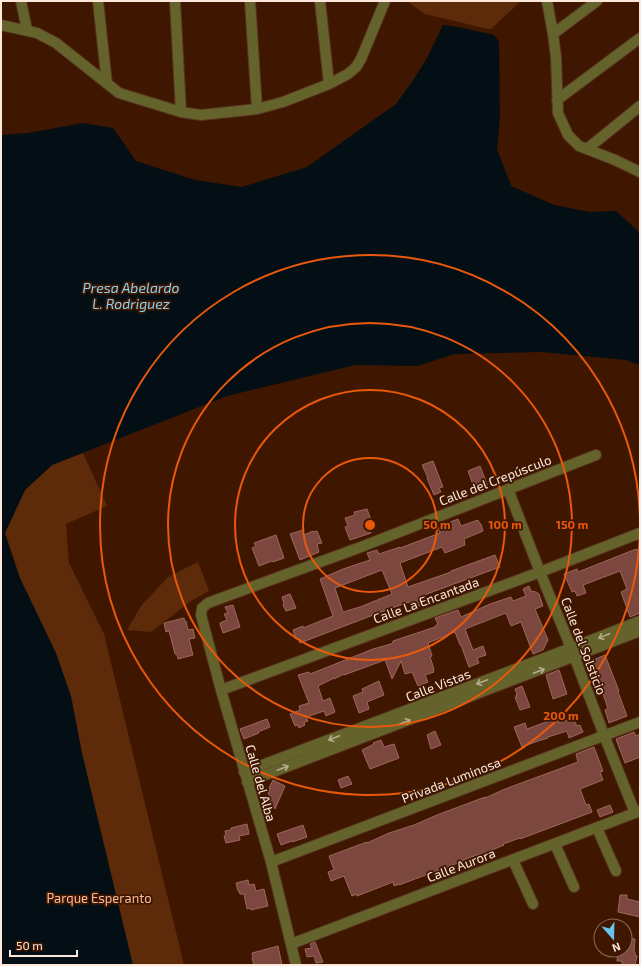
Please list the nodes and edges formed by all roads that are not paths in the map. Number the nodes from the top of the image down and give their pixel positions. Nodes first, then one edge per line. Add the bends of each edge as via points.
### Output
1 (21, 1) edge
2 (98, 1) edge
3 (175, 1) edge
4 (250, 1) edge
5 (320, 1) edge
6 (385, 1) edge
7 (547, 1) edge
8 (597, 1) edge
9 (1, 25) edge
10 (27, 30) junction
11 (553, 34) junction
12 (640, 38) edge
13 (107, 84) junction
14 (329, 84) junction
15 (557, 100) junction
16 (640, 106) edge
17 (257, 109) junction
18 (181, 112) junction
19 (587, 149) junction
20 (640, 172) edge
21 (596, 455) dead end
22 (508, 489) junction
23 (640, 533) edge
24 (540, 572) junction
25 (202, 608) joint
26 (640, 621) edge
27 (640, 631) edge
28 (573, 653) junction
29 (221, 690) junction
30 (640, 722) edge
31 (358, 734) junction
32 (604, 735) junction
33 (244, 772) junction
34 (247, 782) junction
35 (638, 812) edge
36 (597, 828) junction
37 (555, 844) junction
38 (513, 860) junction
39 (271, 862) junction
40 (616, 871) dead end
41 (574, 887) dead end
42 (533, 904) dead end
43 (291, 944) junction
44 (296, 965) edge

1 - 10 street
2 - 13 street
3 - 18 street
4 - 17 street
5 - 14 street
6 - 14 street via 356,67
7 - 11 street
8 - 11 street
9 - 10 street
10 - 13 street via 56,43
11 - 15 street
12 - 15 street
13 - 18 street via 119,93
14 - 17 street
15 - 19 street via 558,113 568,135 579,146
16 - 19 street
17 - 18 street via 201,114
19 - 20 street
21 - 22 street, Calle del Crepúsculo
22 - 24 street, Calle del Solsticio
22 - 25 street, Calle del Crepúsculo via 361,547 208,603
23 - 24 street, Calle La Encantada
24 - 28 street, Calle del Solsticio
24 - 29 street, Calle La Encantada
25 - 29 street, Calle del Alba via 201,615
26 -> 28 street, Calle Vistas
27 - 28 street, Calle Vistas
28 - 31 street, Calle Vistas
28 - 32 street, Calle del Solsticio
29 - 33 street, Calle del Alba
30 - 32 street, Privada Luminosa
31 -> 33 street, Calle Vistas
34 -> 31 street, Calle Vistas
32 - 35 street, Calle del Solsticio
32 - 39 street, Privada Luminosa
33 - 34 street, Calle del Alba
34 - 39 street, Calle del Alba
35 - 36 street, Calle Aurora
36 - 37 street, Calle Aurora
36 - 40 street
37 - 38 street, Calle Aurora
37 - 41 street
38 - 42 street
38 - 43 street, Calle Aurora
39 - 43 street, Calle del Alba
43 - 44 street, Calle del Alba

